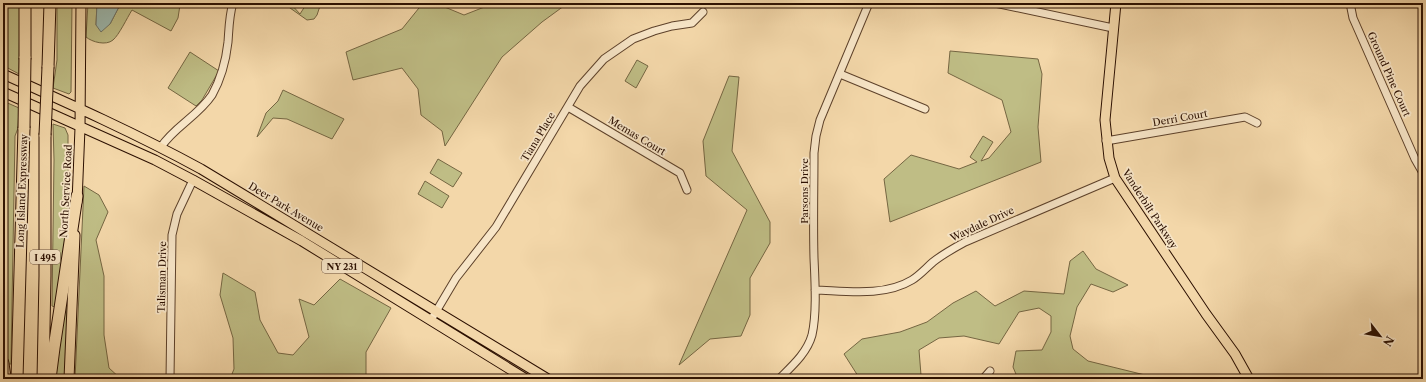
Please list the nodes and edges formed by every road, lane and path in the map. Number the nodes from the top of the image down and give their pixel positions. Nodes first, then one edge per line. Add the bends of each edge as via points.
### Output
1 (25, 3) edge
2 (50, 3) edge
3 (81, 3) edge
4 (234, 3) edge
5 (869, 3) edge
6 (995, 3) edge
7 (1116, 3) edge
8 (1350, 3) edge
9 (703, 12) dead end
10 (1113, 28) junction
11 (3, 74) edge
12 (840, 74) junction
13 (3, 92) edge
14 (568, 107) junction
15 (81, 109) junction
16 (925, 109) dead end
17 (1257, 123) dead end
18 (80, 128) junction
19 (1106, 141) junction
20 (161, 147) junction
21 (1423, 173) edge
22 (1115, 178) junction
23 (193, 180) junction
24 (687, 190) dead end
25 (77, 196) junction
26 (815, 290) junction
27 (436, 312) junction
28 (430, 320) junction
29 (3, 363) edge
30 (990, 371) dead end
31 (5, 379) edge
32 (17, 379) edge
33 (43, 379) edge
34 (50, 379) edge
35 (69, 379) edge
36 (170, 379) edge
37 (526, 379) edge
38 (548, 379) edge
39 (779, 379) edge
40 (983, 379) edge
41 (1249, 379) edge

1 - 32 highway, Long Island Expressway / I 495, bridge
2 - 33 highway, I 495, bridge via 45,135
3 - 15 main road, North Service Road
4 - 20 street via 224,63 212,94 204,106 166,139
5 - 12 street, Parsons Drive
6 - 10 street
7 - 10 main road, Vanderbilt Parkway
8 - 21 street, Ground Pine Court via 1356,25
9 - 14 street, Tiana Place via 692,23 654,30 617,49 594,69
10 - 19 main road, Vanderbilt Parkway via 1105,120
11 - 15 main road, Deer Park Avenue / NY 231
12 - 16 street
12 - 26 street, Parsons Drive via 820,120 814,153
13 - 18 main road, NY 231
14 - 24 street, Memas Court via 680,173
14 - 27 street, Tiana Place via 496,227 456,278
15 - 18 main road, North Service Road
15 - 20 main road, Deer Park Avenue / NY 231
17 - 19 street, Derri Court via 1244,117
18 - 23 main road, NY 231 via 155,160
18 - 25 main road, North Service Road
19 - 22 main road, Vanderbilt Parkway
20 - 27 main road, Deer Park Avenue / NY 231
22 - 26 street, Waydale Drive via 949,250 914,279 902,285 875,290
22 - 41 main road, Vanderbilt Parkway via 1235,354
23 - 28 main road, NY 231 via 302,242
23 - 36 street, Talisman Drive via 177,214 172,236
25 - 34 highway
25 - 35 main road, North Service Road
26 - 39 street, Parsons Drive via 812,336 797,361
27 - 28 street, Tiana Place
27 - 38 main road, Deer Park Avenue / NY 231
28 - 37 main road, NY 231
29 - 31 highway
30 - 40 street

